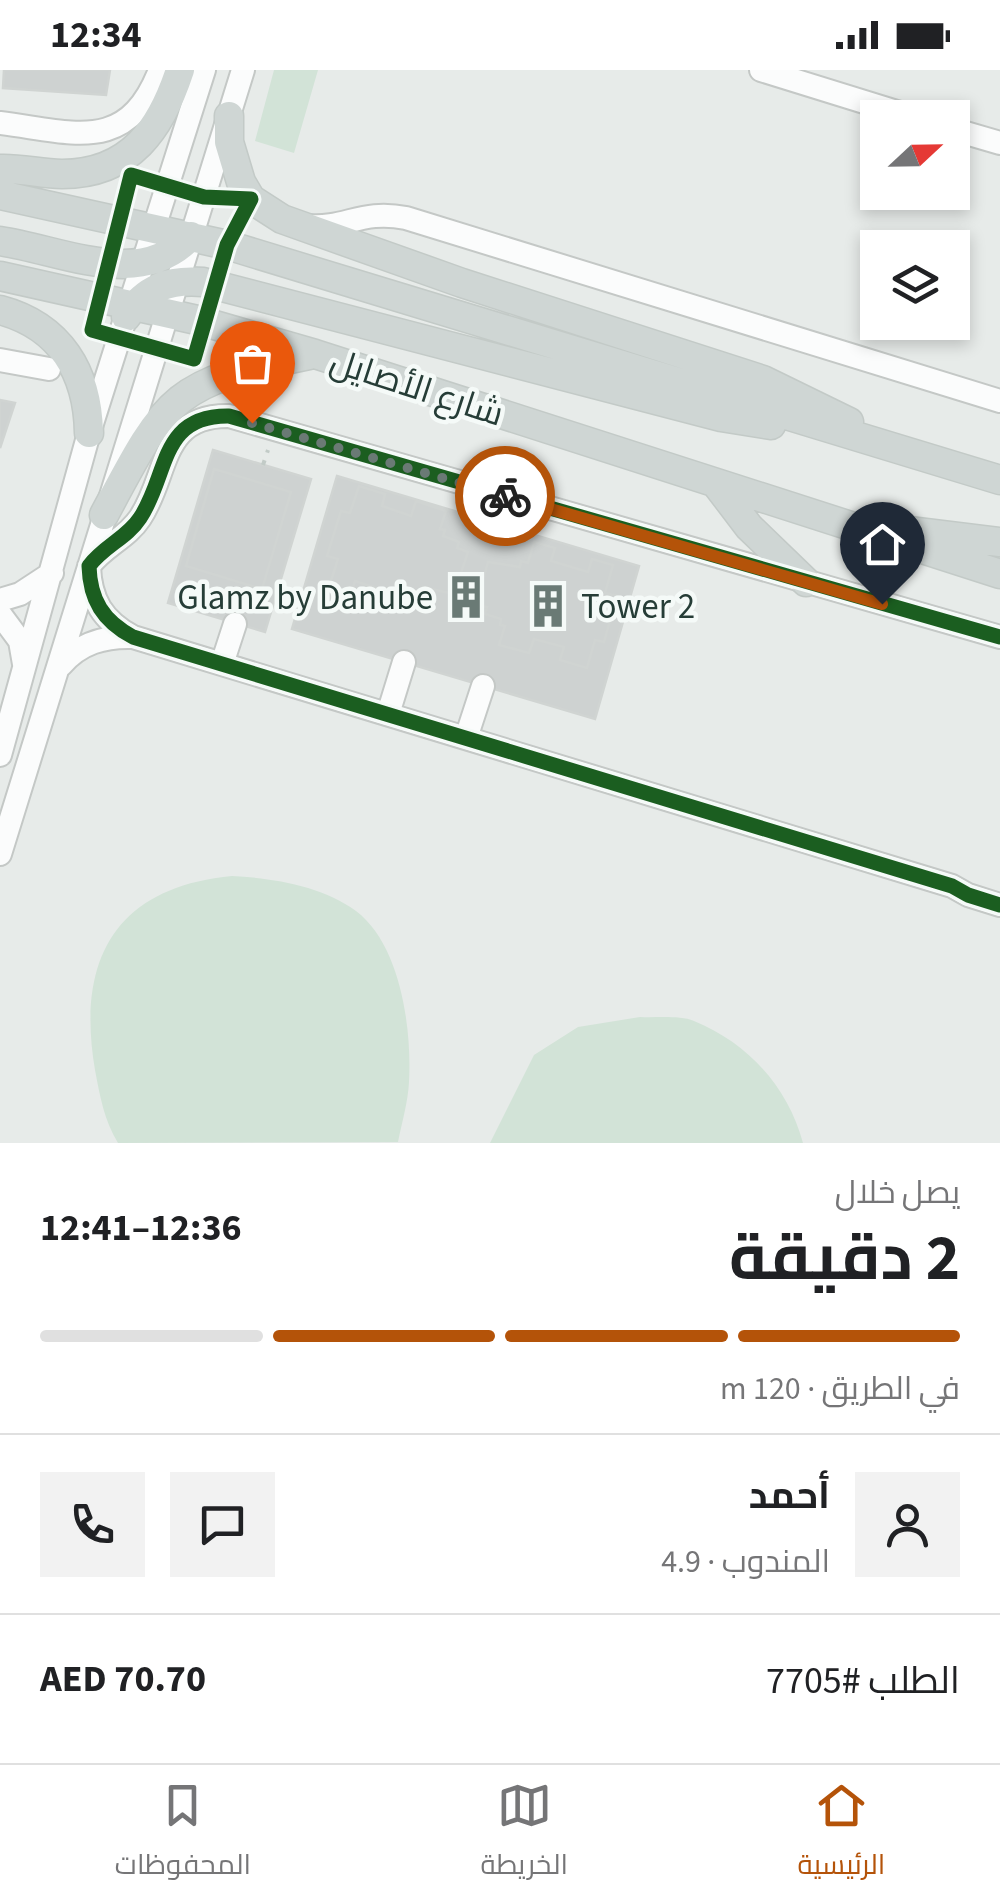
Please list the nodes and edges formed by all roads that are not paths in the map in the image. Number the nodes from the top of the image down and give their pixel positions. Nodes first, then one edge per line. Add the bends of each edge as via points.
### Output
1 (160, 70) edge
2 (180, 70) edge
3 (204, 70) edge
4 (243, 70) edge
5 (762, 70) edge
6 (860, 101) edge
7 (229, 116) junction
8 (0, 122) edge
9 (970, 134) edge
10 (1000, 143) edge
11 (0, 170) edge
12 (0, 194) edge
13 (300, 226) junction
14 (191, 236) junction
15 (0, 241) edge
16 (158, 267) junction
17 (0, 276) edge
18 (0, 310) edge
19 (129, 310) junction
20 (316, 354) junction
21 (0, 360) edge
22 (50, 370) dead end
23 (1000, 402) edge
24 (89, 434) junction
25 (847, 434) junction
26 (880, 442) junction
27 (1000, 480) edge
28 (717, 484) junction
29 (104, 515) junction
30 (850, 524) junction
31 (1000, 542) edge
32 (90, 566) junction
33 (52, 573) junction
34 (1000, 574) edge
35 (806, 582) junction
36 (0, 600) edge
37 (0, 614) edge
38 (235, 624) dead end
39 (133, 637) junction
40 (999, 638) edge
41 (404, 662) dead end
42 (222, 664) junction
43 (58, 669) junction
44 (25, 673) junction
45 (483, 686) dead end
46 (388, 714) junction
47 (466, 738) junction
48 (0, 755) edge
49 (0, 854) edge
50 (952, 886) junction
51 (1000, 892) edge
52 (1000, 905) edge

1 - 8 street via 140,110 112,130 85,134
2 - 11 main road via 156,128 124,158 63,174
3 - 16 street
4 - 7 street
5 - 6 street
7 - 13 main road via 230,142 251,199
7 - 14 street
9 - 10 street
12 - 16 main road
13 - 23 street via 372,214 406,218
13 - 26 main road via 763,380
14 - 16 main road
14 - 16 street
14 - 25 main road
15 - 16 main road
16 - 19 main road
16 - 20 main road, شارع الأصايل via 197,320
16 - 25 main road via 721,417
16 - 29 street
17 - 19 main road
18 - 24 main road via 27,318 62,347 84,394
19 - 24 street
20 - 28 main road, شارع الأصايل
20 - 29 main road via 223,374 179,398 145,439
21 - 22 street
24 - 33 street
25 - 26 main road
26 - 27 main road
28 - 30 main road, شارع الأصايل
28 - 35 main road via 749,527
29 - 32 street
30 - 31 main road
30 - 34 main road, شارع الأصايل
32 - 35 street via 142,516 176,437 204,418 229,416
32 - 39 street via 95,601
32 - 43 street
33 - 36 street
33 - 44 street
35 - 40 street
37 - 44 street via 20,641
38 - 42 street
39 - 42 street
39 - 43 street via 99,639
41 - 46 street
42 - 46 street
43 - 49 street
44 - 48 street
45 - 47 street
46 - 47 street
47 - 50 street
50 - 51 street
50 - 52 street

